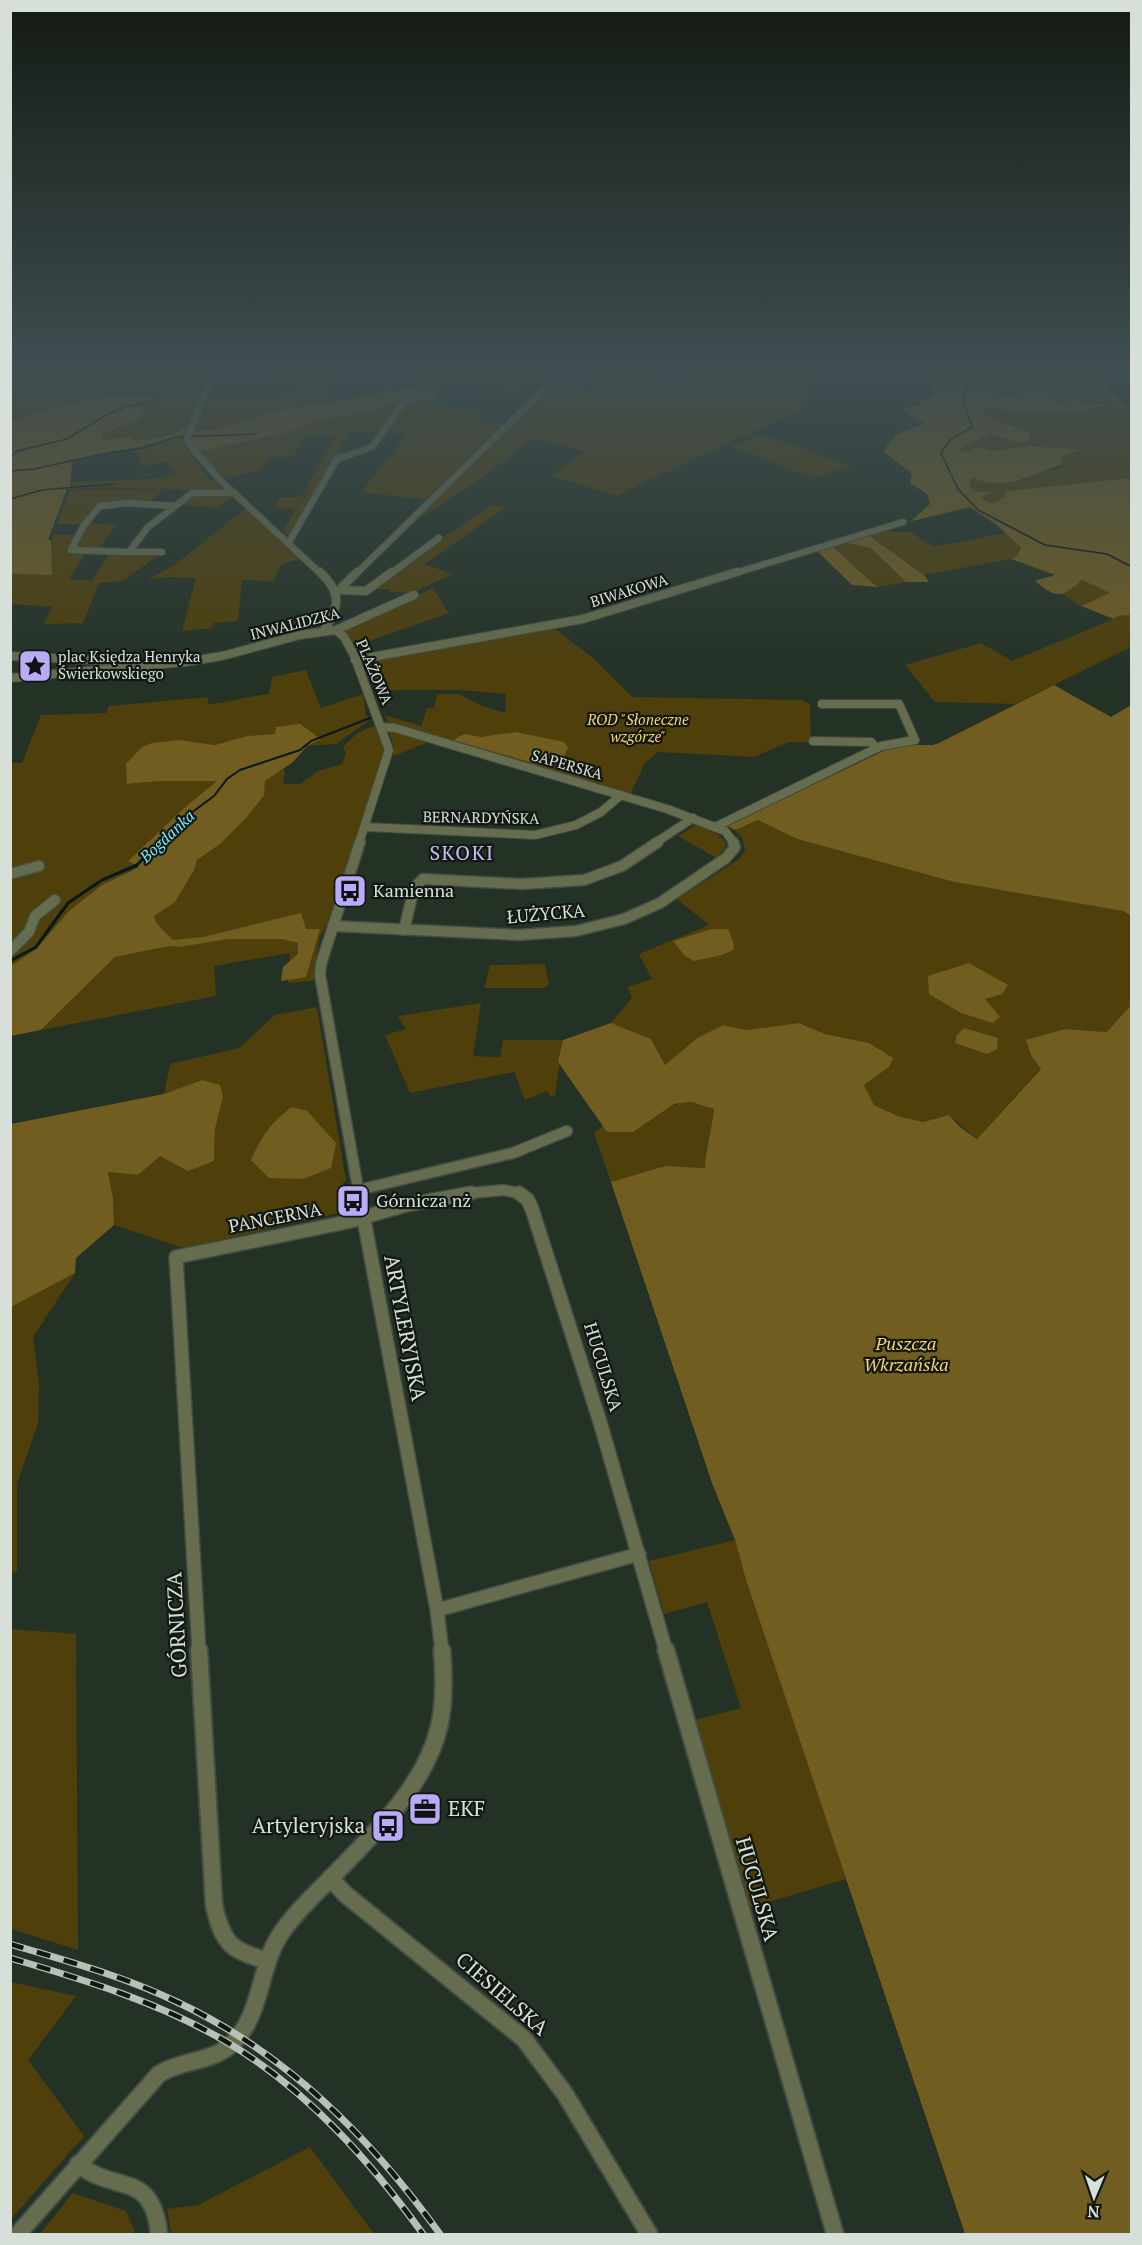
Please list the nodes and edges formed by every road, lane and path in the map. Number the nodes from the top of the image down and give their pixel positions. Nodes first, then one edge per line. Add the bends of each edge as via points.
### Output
1 (209, 471) edge
2 (330, 471) edge
3 (461, 471) edge
4 (235, 494) junction
5 (175, 506) junction
6 (903, 522) dead end
7 (439, 538) dead end
8 (289, 542) junction
9 (129, 552) junction
10 (162, 552) dead end
11 (338, 592) junction
12 (414, 595) dead end
13 (324, 630) junction
14 (336, 630) junction
15 (10, 656) edge
16 (67, 659) junction
17 (356, 660) junction
18 (132, 664) junction
19 (63, 673) junction
20 (10, 678) edge
21 (822, 704) dead end
22 (382, 728) junction
23 (813, 741) dead end
24 (877, 748) junction
25 (621, 795) junction
26 (693, 818) junction
27 (366, 827) junction
28 (716, 827) junction
29 (735, 845) joint
30 (39, 866) dead end
31 (10, 874) edge
32 (55, 900) dead end
33 (333, 926) junction
34 (404, 930) junction
35 (10, 951) edge
36 (567, 1131) dead end
37 (358, 1190) junction
38 (522, 1194) joint
39 (363, 1216) junction
40 (176, 1257) joint
41 (639, 1554) junction
42 (437, 1610) junction
43 (330, 1878) junction
44 (267, 1960) junction
45 (78, 2164) junction
46 (18, 2235) edge
47 (159, 2235) edge
48 (649, 2235) edge
49 (835, 2235) edge

1 - 4 street
2 - 8 street
3 - 11 street
4 - 5 street via 192,493
4 - 8 street
5 - 9 street via 147,528
5 - 9 street via 100,506 71,550
6 - 17 street, BIWAKOWA via 571,622
7 - 11 street via 366,591
8 - 11 street
9 - 10 street
11 - 13 street via 336,610
12 - 14 street, INWALIDZKA
13 - 14 street, INWALIDZKA
13 - 18 street, INWALIDZKA via 222,656
14 - 17 street, PLAŻOWA via 345,638
15 - 16 street, INWALIDZKA
16 - 18 street, INWALIDZKA
16 - 19 street
17 - 22 street, PLAŻOWA
18 - 19 street, INWALIDZKA
19 - 20 street, INWALIDZKA
21 - 24 street via 900,704 915,740
22 - 25 street, SAPERSKA via 395,728
22 - 27 street via 389,752
23 - 24 street via 871,742
24 - 28 street
25 - 26 street, SAPERSKA
25 - 27 street, BERNARDYŃSKA via 601,812 576,825 535,835
26 - 28 street, SAPERSKA
26 - 34 street via 622,866 584,880 522,884 423,879 414,888
27 - 33 street
28 - 29 street, SAPERSKA via 728,834
29 - 34 street, ŁUŻYCKA via 726,858 667,899 605,924 535,935
30 - 31 street
32 - 35 street via 35,916 29,932
33 - 34 street, ŁUŻYCKA
33 - 37 street via 320,975
36 - 37 street via 513,1153
37 - 39 street
38 - 39 street, PANCERNA via 511,1190 488,1191
38 - 41 street, HUCULSKA via 533,1213 564,1305
39 - 40 street, PANCERNA
39 - 42 street, ARTYLERYJSKA
40 - 44 street, GÓRNICZA via 214,1905 231,1947 240,1955
41 - 42 street
41 - 49 street, HUCULSKA
42 - 43 street, ARTYLERYJSKA via 443,1690 433,1748 404,1796
43 - 44 street, ARTYLERYJSKA via 284,1930
43 - 48 street, CIESIELSKA via 524,2039 566,2094
44 - 45 street, ARTYLERYJSKA via 251,2016 236,2040 215,2056 176,2064 159,2074
45 - 46 street, ARTYLERYJSKA
45 - 47 street via 97,2177 146,2195 155,2208

